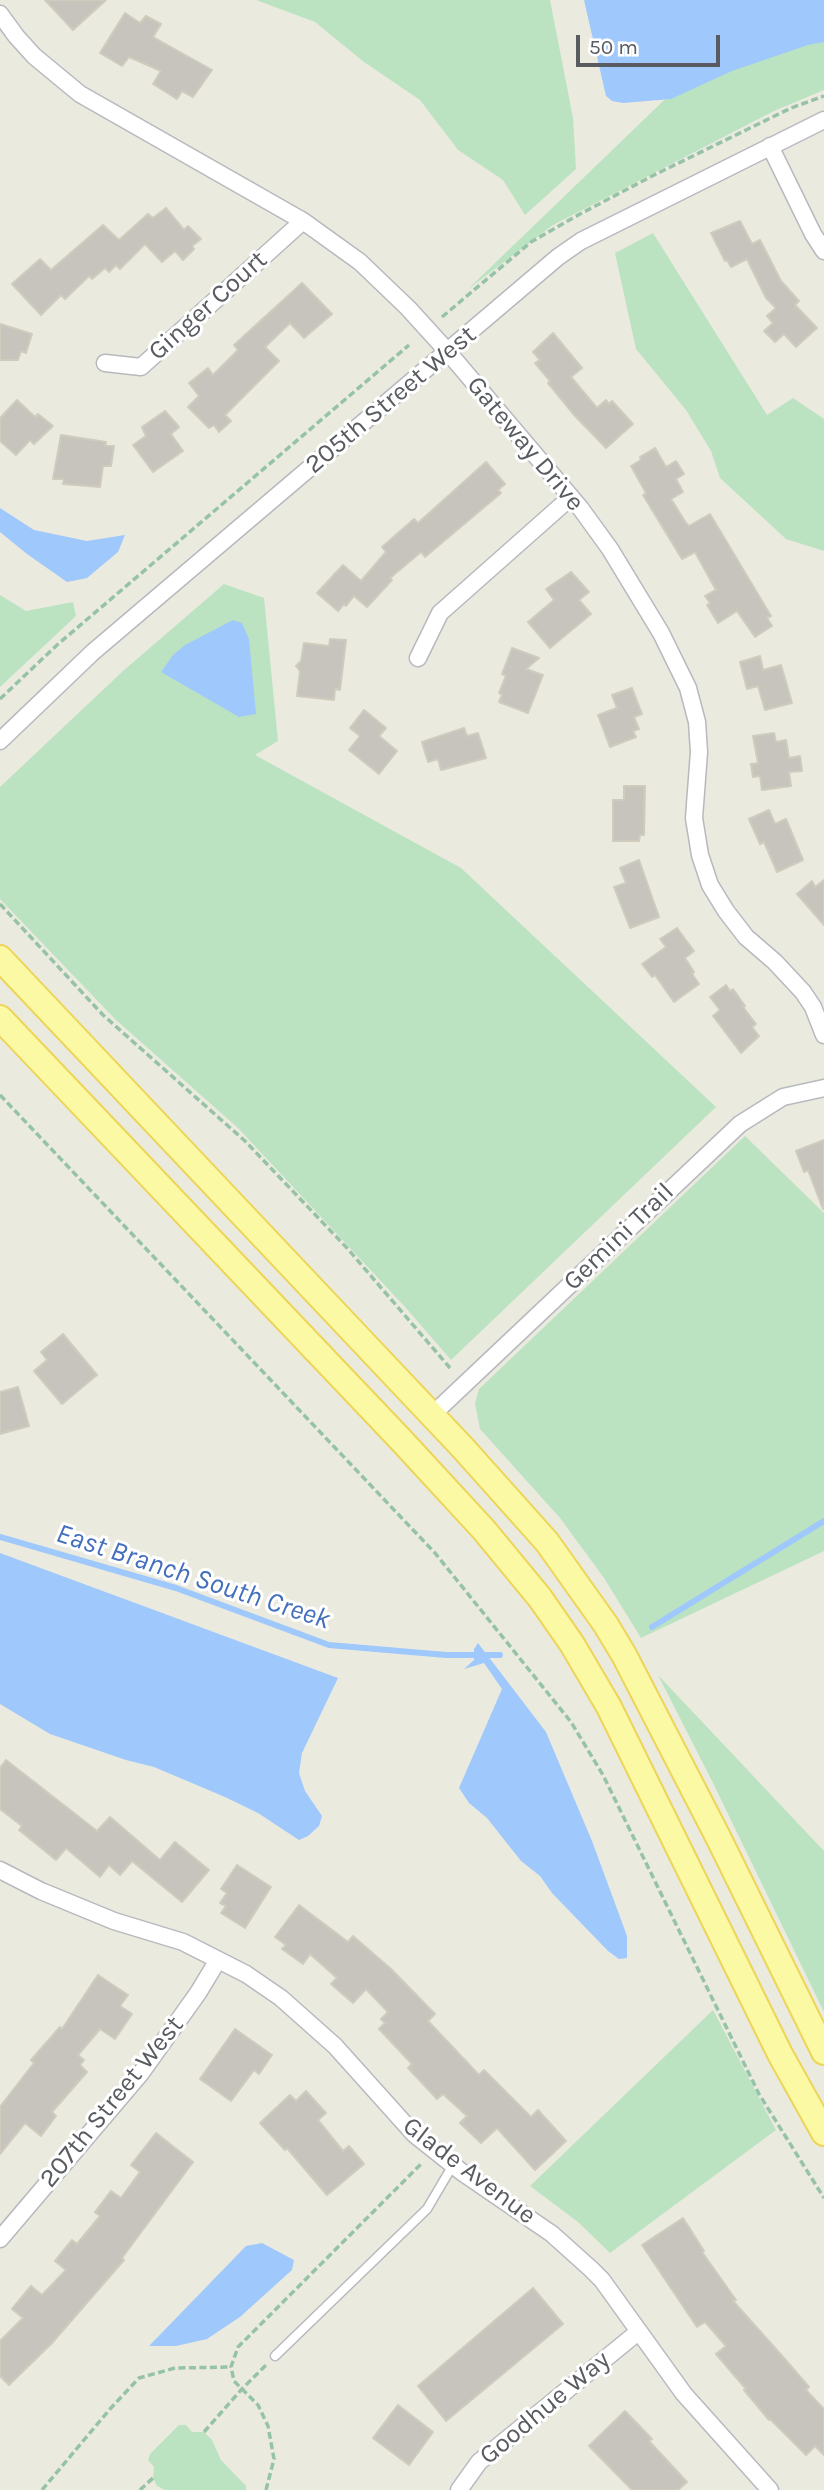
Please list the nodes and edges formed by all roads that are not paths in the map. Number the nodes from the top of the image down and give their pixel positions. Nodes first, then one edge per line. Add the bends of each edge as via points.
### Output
1 (0, 14) edge
2 (824, 120) edge
3 (770, 146) junction
4 (303, 221) junction
5 (824, 251) edge
6 (448, 352) junction
7 (105, 363) dead end
8 (571, 497) junction
9 (418, 658) dead end
10 (0, 741) edge
11 (0, 958) edge
12 (0, 1018) edge
13 (824, 1035) edge
14 (824, 1088) edge
15 (432, 1415) junction
16 (0, 1870) edge
17 (218, 1960) junction
18 (824, 2052) edge
19 (824, 2133) edge
20 (453, 2165) junction
21 (0, 2239) edge
22 (638, 2332) junction
23 (275, 2356) road end
24 (458, 2490) edge
25 (769, 2490) edge

1 - 4 street, Gateway Drive via 34,56 79,94
2 - 3 street, 205th Street West
3 - 5 street
3 - 6 street, 205th Street West via 581,241
4 - 6 street, Gateway Drive via 360,262
4 - 7 street, Ginger Court via 141,367
6 - 8 street, Gateway Drive
6 - 10 street, 205th Street West via 93,652
8 - 9 street via 440,613
8 - 13 street, Gateway Drive via 626,575 688,688 699,752 694,818 710,885 746,937 803,992
11 - 15 main road
12 - 19 main road via 402,1441 540,1598 609,1707 790,2074
14 - 15 street, Gemini Trail via 783,1097 740,1124
15 - 18 main road via 530,1521 606,1625
16 - 17 street, Glade Avenue via 65,1901 183,1942
17 - 20 street, Glade Avenue via 290,2006 335,2046 414,2134
17 - 21 street, 207th Street West via 141,2073
20 - 22 street, Glade Avenue via 571,2250 602,2280
20 - 23 lane via 427,2209
22 - 24 street, Goodhue Way via 479,2462
22 - 25 street, Glade Avenue via 684,2394

